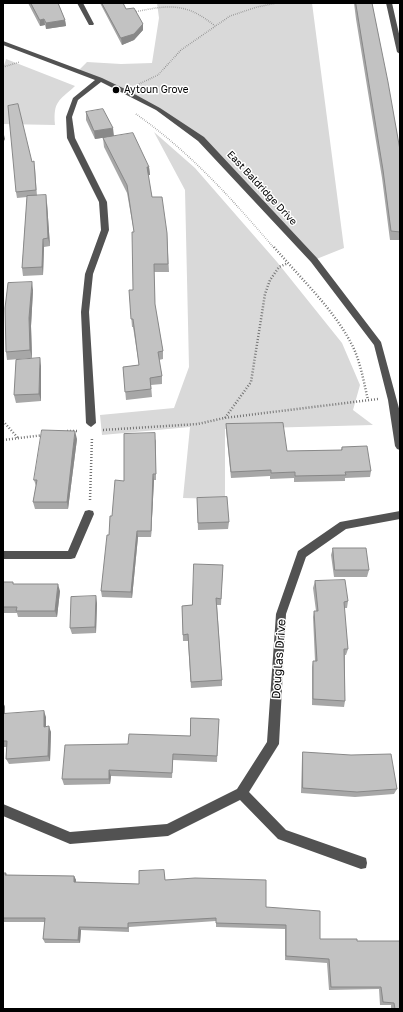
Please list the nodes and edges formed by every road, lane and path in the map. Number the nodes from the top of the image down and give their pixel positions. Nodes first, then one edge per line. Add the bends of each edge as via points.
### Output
1 (80, 3) edge
2 (277, 3) edge
3 (390, 3) edge
4 (132, 12) edge
5 (91, 24) dead end
6 (215, 26) junction
7 (3, 43) edge
8 (400, 52) edge
9 (100, 79) junction
10 (126, 91) junction
11 (133, 112) dead end
12 (288, 264) junction
13 (368, 400) dead end
14 (360, 401) dead end
15 (398, 414) edge
16 (224, 418) junction
17 (3, 422) edge
18 (92, 427) junction
19 (63, 432) edge
20 (48, 434) edge
21 (19, 438) junction
22 (3, 440) edge
23 (400, 446) edge
24 (89, 514) joint
25 (400, 515) edge
26 (3, 554) edge
27 (241, 793) junction
28 (3, 810) edge
29 (361, 863) dead end

1 - 5 street
2 - 6 path via 230,16
3 - 8 street
4 - 6 path via 158,6 181,7 198,13
6 - 10 path via 181,50 158,75
7 - 9 street, East Baldridge Drive
9 - 10 street, East Baldridge Drive
9 - 18 street via 75,99 69,117 71,138 103,202 105,230 88,274 85,312
10 - 15 street, East Baldridge Drive via 158,109 201,139 314,260 378,344
11 - 12 path via 182,147 214,179
12 - 13 path via 335,318 353,349
12 - 16 path via 279,267 270,280 265,294 250,382
14 - 16 path
15 - 23 street, East Baldridge Drive
16 - 18 path via 198,424
17 - 21 path
18 - 19 path
18 - 24 path
20 - 21 path
21 - 22 path
24 - 26 street via 71,555
25 - 27 street, Douglas Drive via 344,525 302,554 281,614 273,744
27 - 28 street, Douglas Drive via 168,830 70,838
27 - 29 street via 282,835

